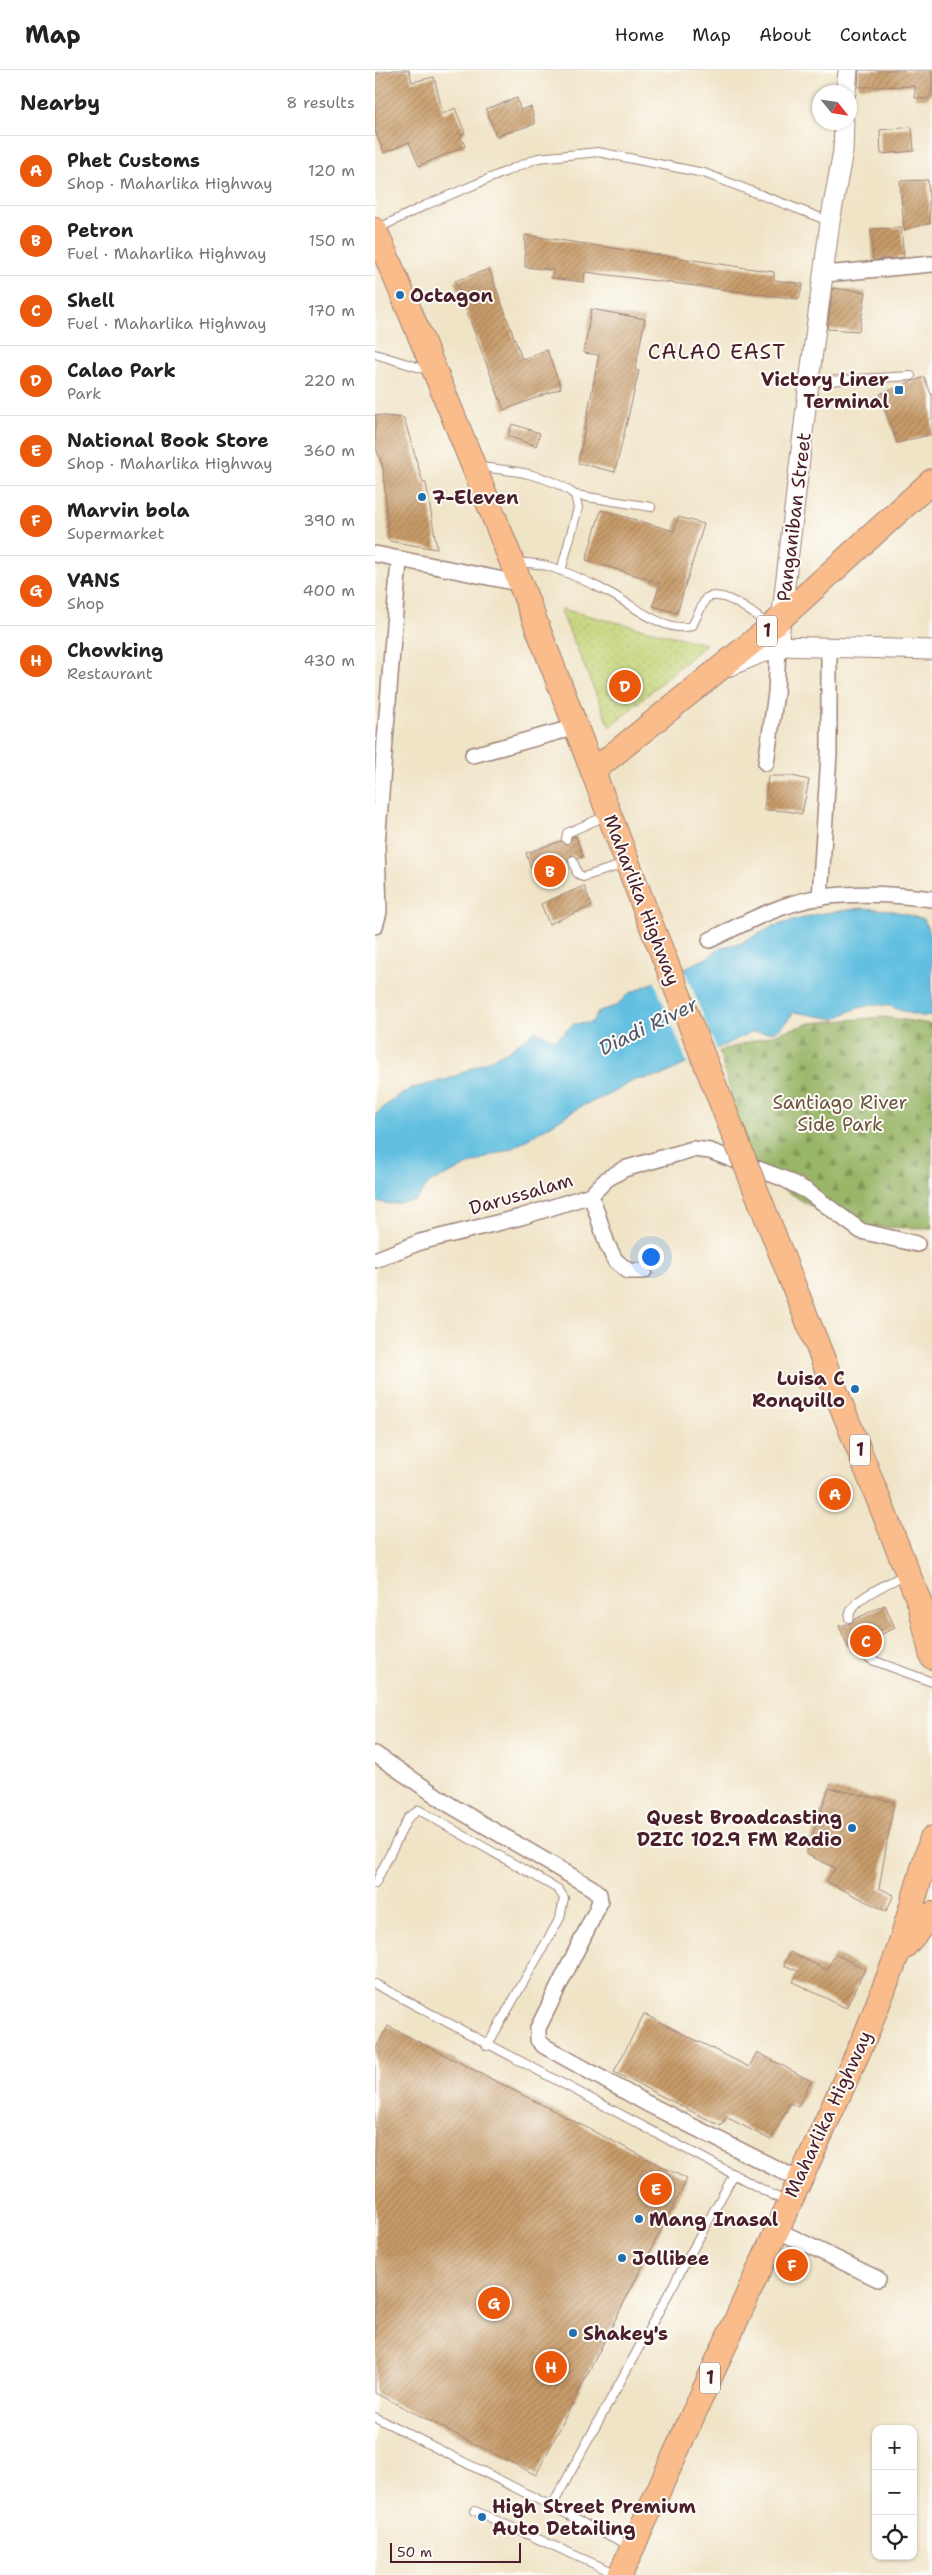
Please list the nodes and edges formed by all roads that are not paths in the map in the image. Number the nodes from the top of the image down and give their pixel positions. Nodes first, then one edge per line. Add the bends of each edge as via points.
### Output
1 (848, 70) edge
2 (847, 85) edge
3 (844, 130) edge
4 (830, 222) junction
5 (375, 230) edge
6 (381, 256) edge
7 (932, 264) edge
8 (825, 274) junction
9 (375, 354) edge
10 (434, 372) junction
11 (911, 376) dead end
12 (809, 382) junction
13 (473, 466) junction
14 (932, 481) edge
15 (575, 495) junction
16 (651, 508) dead end
17 (375, 554) edge
18 (399, 560) junction
19 (509, 561) junction
20 (561, 571) junction
21 (518, 583) junction
22 (777, 630) junction
23 (829, 649) junction
24 (932, 650) edge
25 (575, 727) junction
26 (473, 755) dead end
27 (766, 763) dead end
28 (593, 771) junction
29 (610, 815) junction
30 (566, 839) dead end
31 (573, 860) dead end
32 (628, 863) junction
33 (820, 898) junction
34 (932, 899) edge
35 (375, 926) edge
36 (710, 940) dead end
37 (591, 1195) junction
38 (917, 1244) dead end
39 (375, 1260) edge
40 (644, 1271) dead end
41 (907, 1573) junction
42 (849, 1618) dead end
43 (858, 1642) dead end
44 (932, 1657) edge
45 (932, 1682) edge
46 (375, 1754) edge
47 (932, 1838) edge
48 (375, 1884) edge
49 (932, 1914) edge
50 (897, 1955) junction
51 (375, 1984) edge
52 (487, 2046) junction
53 (733, 2176) junction
54 (799, 2180) junction
55 (787, 2203) junction
56 (777, 2230) junction
57 (878, 2279) dead end
58 (375, 2417) edge
59 (552, 2506) junction
60 (475, 2511) dead end
61 (633, 2547) junction
62 (619, 2575) edge

1 - 2 street
3 - 4 street, Panganiban Street
4 - 5 lane via 704,173 597,152 538,158
4 - 8 street, Panganiban Street
5 - 6 main road, Maharlika Highway / 1
6 - 10 main road, Maharlika Highway / 1
7 - 8 street
8 - 12 street, Panganiban Street
9 - 10 lane
10 - 13 main road, Maharlika Highway / 1
11 - 12 lane
12 - 22 street, Panganiban Street
13 - 15 lane via 534,476 566,488
13 - 19 main road, Maharlika Highway / 1
14 - 22 main road, 1
15 - 16 lane
15 - 20 lane via 577,508
17 - 18 street
18 - 21 street
18 - 35 street via 378,835 379,912
19 - 20 lane
19 - 21 main road, Maharlika Highway / 1
20 - 22 lane via 609,593 651,618 674,625 692,626 706,598 713,595 743,606
21 - 25 main road, Maharlika Highway / 1
22 - 23 street
22 - 27 street, Panganiban Street via 776,693
22 - 28 main road, 1 via 716,672
23 - 24 street
23 - 33 street via 829,754
25 - 26 street
25 - 28 main road, Maharlika Highway / 1
28 - 29 main road, Maharlika Highway / 1
29 - 30 lane via 567,833
29 - 32 main road, Maharlika Highway / 1
31 - 32 lane via 577,873 583,877
32 - 41 main road, Maharlika Highway / 1, bridge
33 - 34 street via 883,894
33 - 36 street via 765,915
37 - 38 street, Darussalam via 607,1179 633,1166 693,1149 710,1151 807,1191 861,1231
37 - 39 street, Darussalam via 521,1217 420,1242
37 - 40 street via 615,1260 628,1271
41 - 42 lane via 857,1601 849,1612
41 - 44 main road, Maharlika Highway / 1 via 920,1604
43 - 45 lane via 866,1656 873,1660
46 - 54 street via 450,1805 599,1894 597,1910 538,2028 538,2040 646,2104
47 - 50 main road, Maharlika Highway / 1
48 - 52 lane via 408,1818 419,1810 558,1889 564,1898 560,1918
49 - 50 main road, 1
50 - 54 main road, Maharlika Highway / 1 via 865,2037
51 - 52 lane
52 - 53 lane
53 - 55 lane
53 - 59 lane
54 - 55 main road, Maharlika Highway / 1
55 - 56 main road, Maharlika Highway / 1
56 - 57 street
56 - 61 main road, Maharlika Highway / 1
58 - 59 lane
59 - 61 lane
60 - 62 lane
61 - 62 main road, Maharlika Highway / 1

